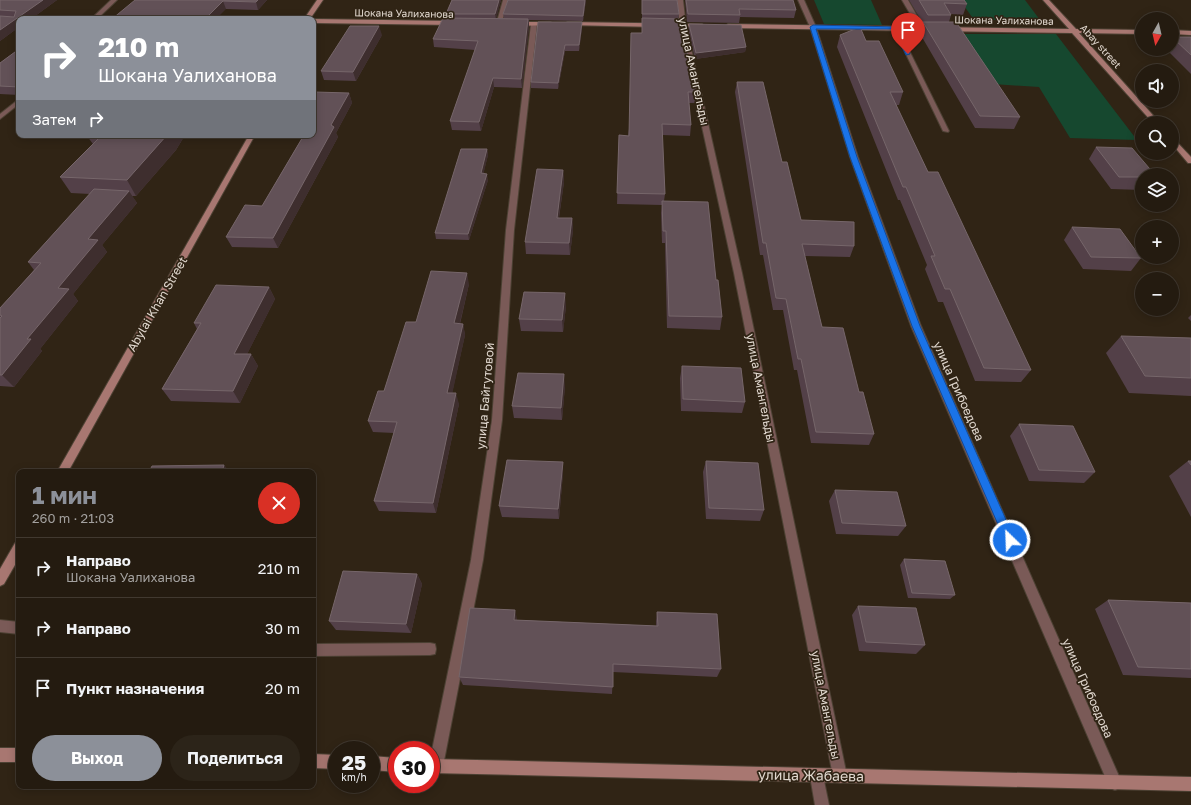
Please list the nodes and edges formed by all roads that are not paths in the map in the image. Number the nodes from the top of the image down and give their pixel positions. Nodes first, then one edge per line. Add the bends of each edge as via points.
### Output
1 (114, 0) edge
2 (320, 0) edge
3 (506, 0) edge
4 (680, 0) edge
5 (801, 0) edge
6 (905, 0) edge
7 (1046, 0) edge
8 (97, 16) edge
9 (309, 16) edge
10 (316, 21) edge
11 (460, 23) edge
12 (491, 24) edge
13 (498, 24) junction
14 (506, 24) edge
15 (513, 24) edge
16 (534, 24) junction
17 (684, 26) junction
18 (706, 26) edge
19 (722, 26) edge
20 (813, 27) junction
21 (895, 28) junction
22 (921, 28) junction
23 (1073, 30) junction
24 (1135, 32) edge
25 (1179, 32) edge
26 (1191, 33) edge
27 (16, 104) edge
28 (1151, 116) edge
29 (0, 117) edge
30 (946, 131) dead end
31 (250, 138) edge
32 (1179, 148) edge
33 (1191, 161) edge
34 (64, 469) edge
35 (16, 552) edge
36 (0, 580) edge
37 (0, 626) edge
38 (16, 628) edge
39 (430, 649) dead end
40 (316, 650) edge
41 (439, 741) edge
42 (0, 755) edge
43 (16, 755) edge
44 (316, 761) edge
45 (328, 762) edge
46 (440, 766) edge
47 (817, 776) junction
48 (840, 776) junction
49 (1116, 783) junction
50 (1191, 784) edge
51 (822, 805) edge

1 - 8 street
2 - 9 street
3 - 13 street
4 - 17 street, улица Амангельды
5 - 20 street, улица Грибоедова
6 - 22 street
7 - 23 street, Abay street
10 - 11 street, Шокана Уалиханова
12 - 13 street
13 - 14 street
15 - 16 street
16 - 17 street
16 - 41 street, улица Байгутовой via 510,230 497,420 477,560
17 - 18 street
17 - 48 street, улица Амангельды via 738,273
19 - 20 street, Шокана Уалиханова
20 - 21 street, Шокана Уалиханова
20 - 49 street, улица Грибоедова via 854,157 916,326
21 - 22 street, Шокана Уалиханова
21 - 30 street
22 - 23 street, Шокана Уалиханова
23 - 24 street, Шокана Уалиханова
23 - 28 street, Abay street
25 - 26 street
27 - 29 street
31 - 34 street, Abylai Khan Street
32 - 33 street
35 - 36 street
37 - 38 street
39 - 40 street
42 - 43 street
44 - 45 street
46 - 47 street, улица Жабаева
47 - 48 street, улица Жабаева
47 - 51 street
48 - 49 street, улица Жабаева
49 - 50 street, улица Жабаева

